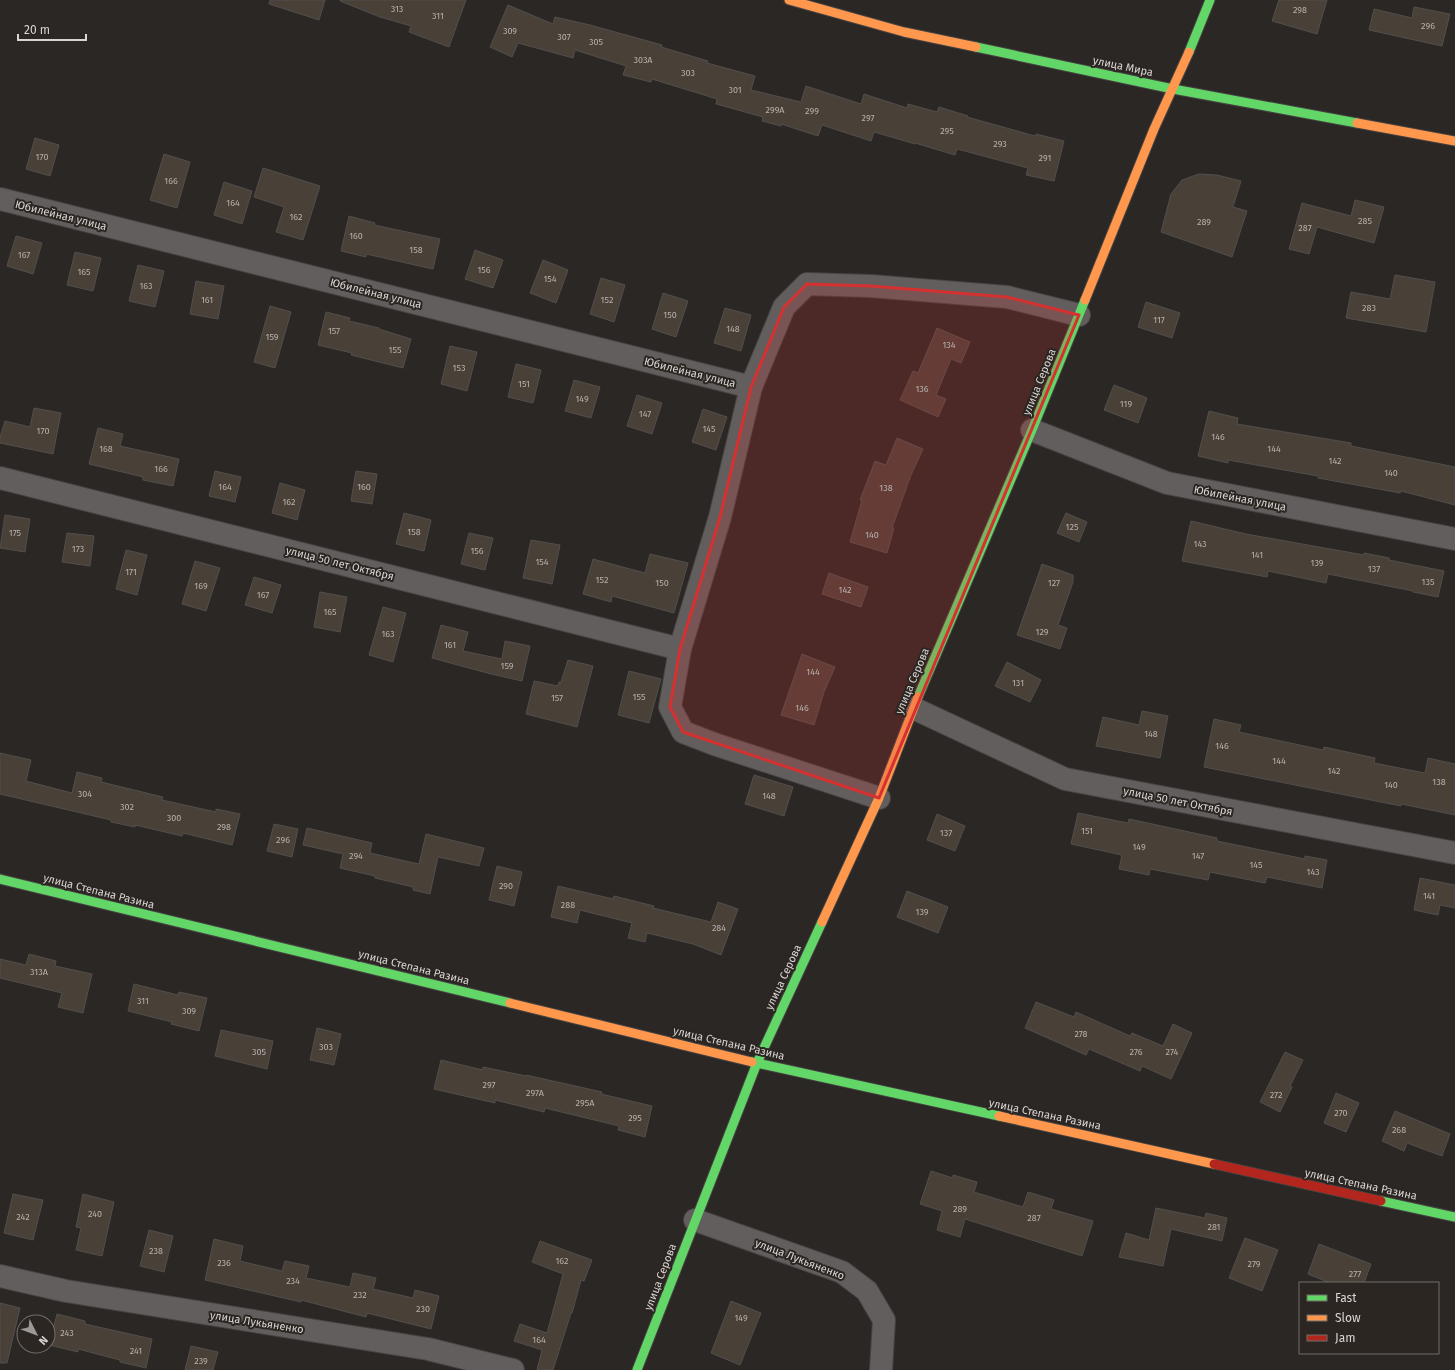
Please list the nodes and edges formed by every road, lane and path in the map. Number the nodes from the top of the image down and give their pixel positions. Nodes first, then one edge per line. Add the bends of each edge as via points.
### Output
1 (789, 0) edge
2 (1210, 0) edge
3 (1173, 89) junction
4 (1455, 141) edge
5 (0, 199) edge
6 (1079, 315) junction
7 (751, 387) junction
8 (1032, 430) junction
9 (0, 478) edge
10 (1455, 539) edge
11 (680, 649) junction
12 (914, 708) junction
13 (879, 798) junction
14 (1455, 853) edge
15 (0, 879) edge
16 (757, 1063) junction
17 (1455, 1217) edge
18 (695, 1220) junction
19 (0, 1276) edge
20 (514, 1370) edge
21 (637, 1370) edge
22 (881, 1370) edge

1 - 3 street, улица Мира via 904,32
2 - 3 street, улица Серова
3 - 4 street, улица Мира
3 - 6 street, улица Серова via 1154,129
5 - 7 street, Юбилейная улица
6 - 7 street via 1007,297 871,286 807,284 784,307
6 - 8 street, улица Серова
7 - 11 street via 720,517
8 - 10 street, Юбилейная улица via 1167,484
8 - 12 street, улица Серова
9 - 11 street, улица 50 лет Октября
11 - 13 street via 670,707 683,732
12 - 13 street, улица Серова
12 - 14 street, улица 50 лет Октября via 1065,779
13 - 16 street, улица Серова
15 - 16 street, улица Степана Разина
16 - 17 street, улица Степана Разина
16 - 18 street, улица Серова
18 - 21 street, улица Серова
18 - 22 street, улица Лукьяненко via 842,1272 867,1291 884,1320
19 - 20 street, улица Лукьяненко via 66,1291 428,1349

